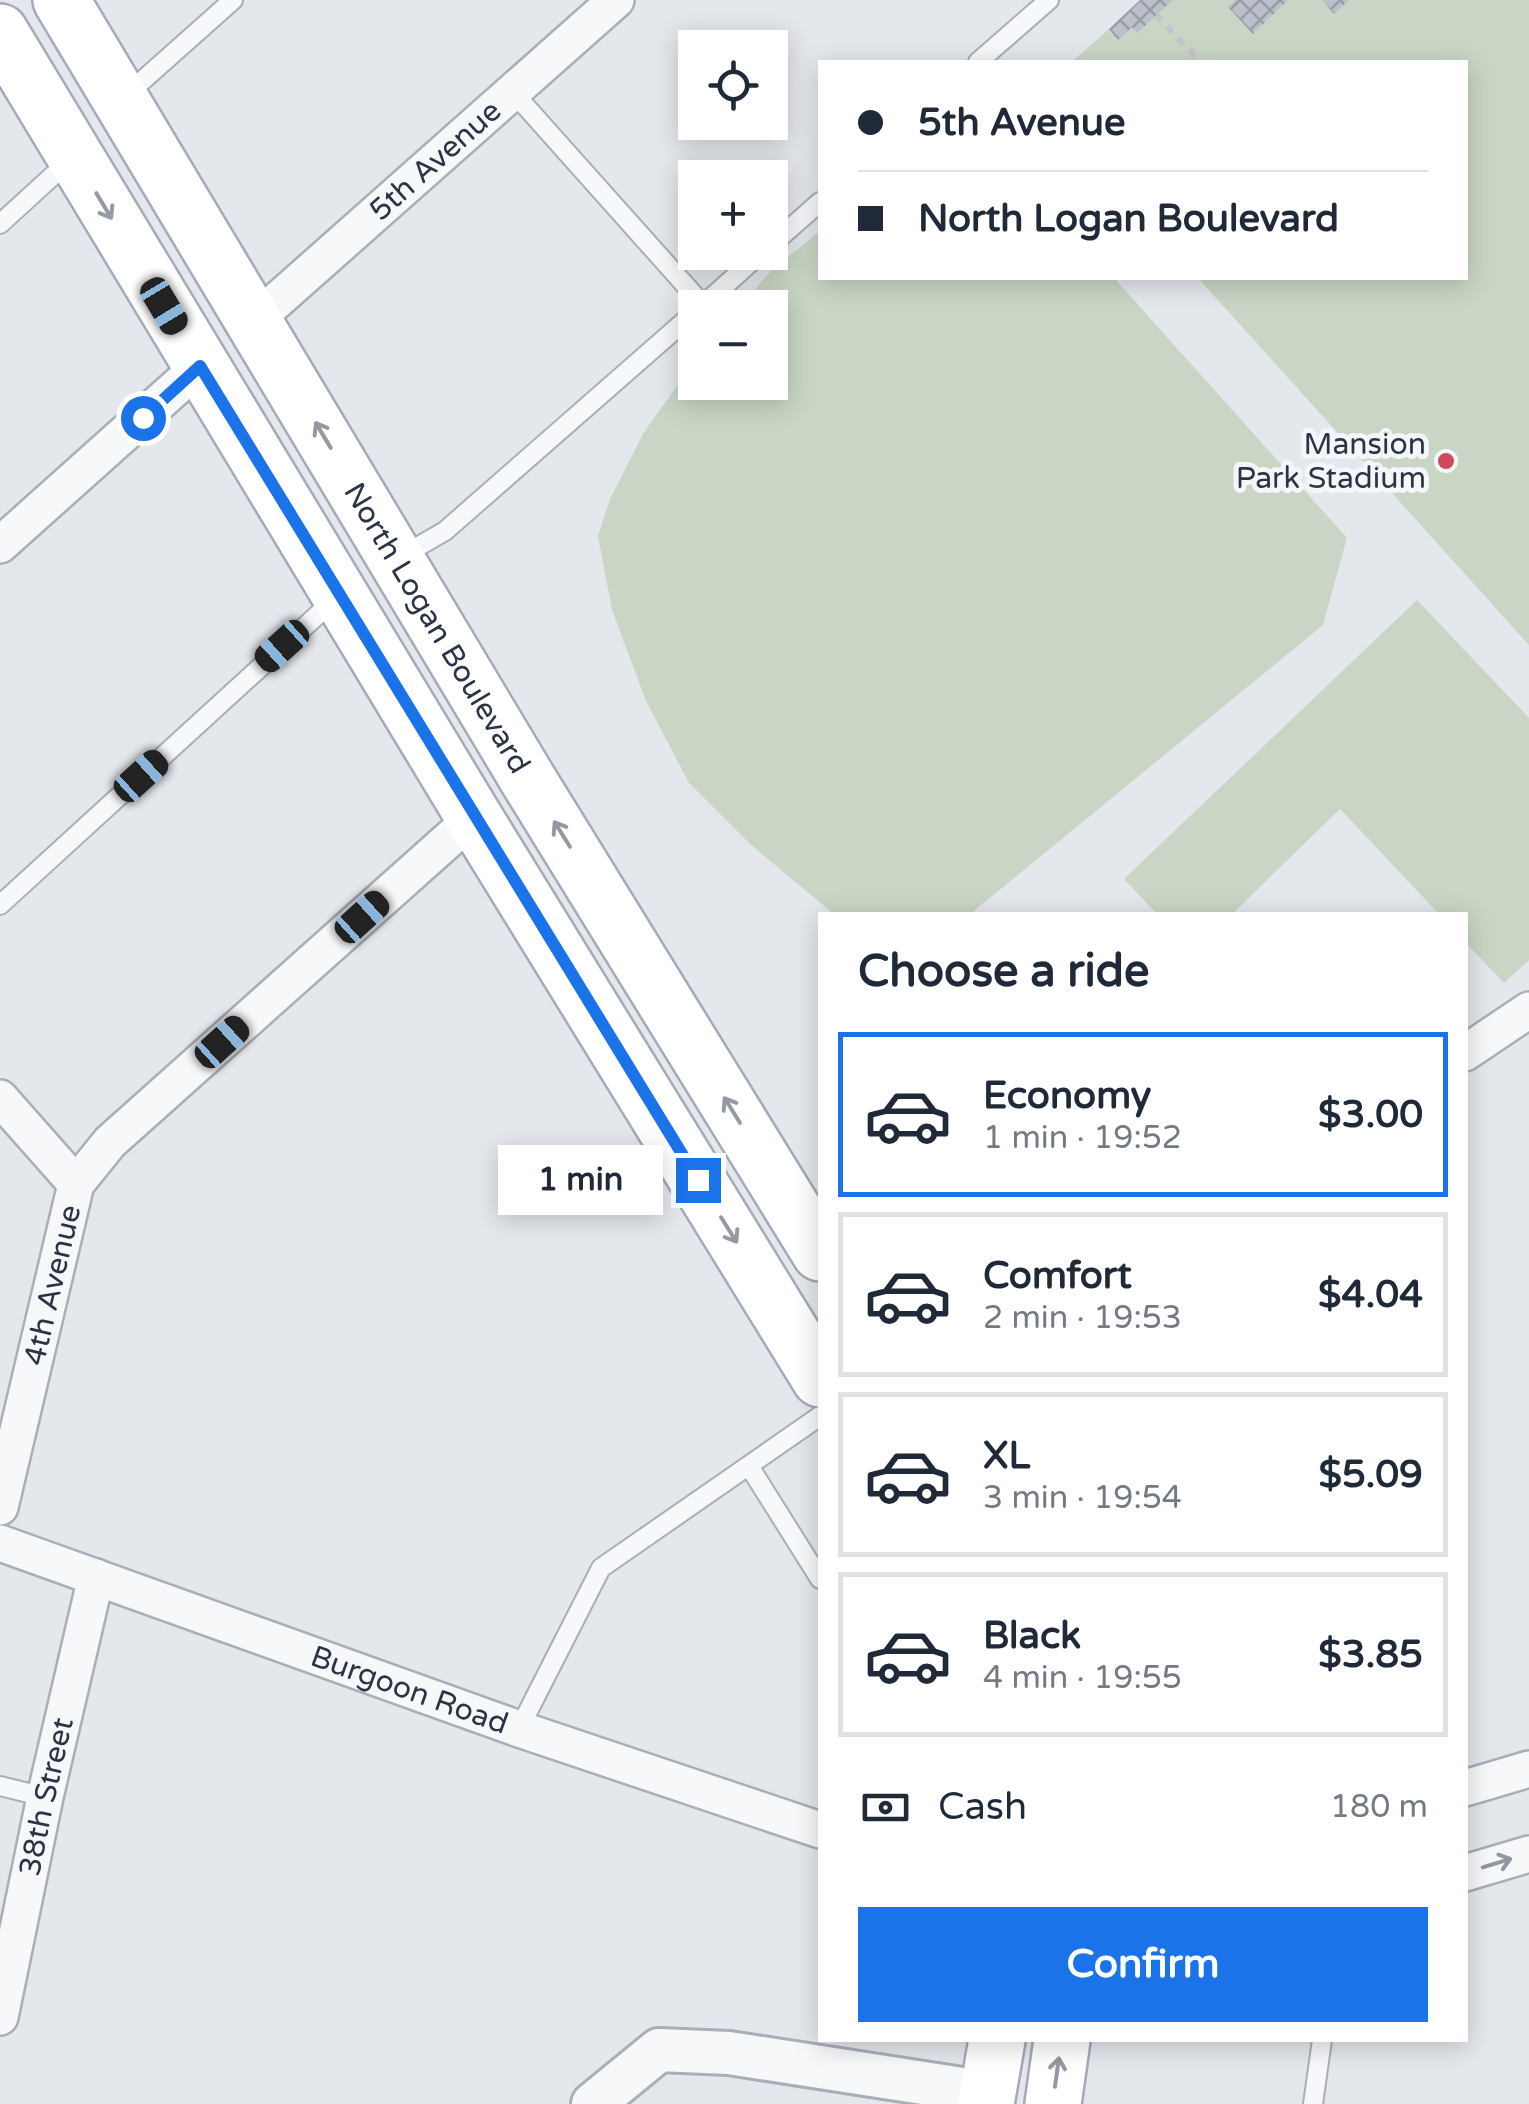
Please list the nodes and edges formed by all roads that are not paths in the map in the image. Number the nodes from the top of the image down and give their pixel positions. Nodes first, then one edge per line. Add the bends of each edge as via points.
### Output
1 (61, 0) edge
2 (233, 0) edge
3 (616, 0) edge
4 (1049, 0) edge
5 (0, 32) edge
6 (980, 60) edge
7 (512, 92) junction
8 (120, 101) junction
9 (74, 156) junction
10 (818, 204) edge
11 (0, 224) edge
12 (788, 230) edge
13 (742, 270) edge
14 (683, 290) edge
15 (719, 290) edge
16 (254, 320) junction
17 (678, 326) edge
18 (200, 366) junction
19 (0, 545) edge
20 (397, 559) junction
21 (339, 595) junction
22 (474, 817) junction
23 (0, 904) edge
24 (1529, 1010) edge
25 (1468, 1051) edge
26 (0, 1098) edge
27 (76, 1184) junction
28 (818, 1250) edge
29 (818, 1376) edge
30 (818, 1417) edge
31 (748, 1466) junction
32 (0, 1507) edge
33 (0, 1542) edge
34 (96, 1576) junction
35 (818, 1576) edge
36 (519, 1729) junction
37 (1529, 1769) edge
38 (0, 1786) edge
39 (1468, 1787) edge
40 (45, 1796) junction
41 (818, 1829) edge
42 (1529, 1854) edge
43 (1468, 1872) edge
44 (0, 2016) edge
45 (1062, 2042) edge
46 (1322, 2042) edge
47 (990, 2079) edge
48 (592, 2104) edge
49 (1053, 2104) edge
50 (1314, 2104) edge

1 - 8 main road, North Logan Boulevard
2 - 8 lane
3 - 7 street, 5th Avenue
4 - 6 lane
5 - 9 main road
7 - 14 lane
7 - 16 street, 5th Avenue
8 - 16 main road, North Logan Boulevard
9 - 11 lane
9 -> 18 main road
10 - 12 lane
13 - 15 lane
20 -> 16 main road, North Logan Boulevard
17 - 20 lane via 445,531
18 - 19 street
18 - 21 main road
28 -> 20 main road, North Logan Boulevard
21 - 22 main road
21 - 23 lane
22 - 27 street, 4th Avenue via 110,1142
22 -> 29 main road
24 - 25 street
26 - 27 street
27 - 32 street, 4th Avenue
30 - 31 lane
31 - 35 lane
31 - 36 lane via 601,1568
33 - 34 street, Burgoon Road
34 - 36 street, Burgoon Road
34 - 40 street, 38th Street
36 - 41 street, Burgoon Road
37 - 39 street
38 - 40 lane
40 - 44 street, 38th Street
43 -> 42 street
49 -> 45 main road
46 - 50 lane
47 - 48 street via 659,2050

